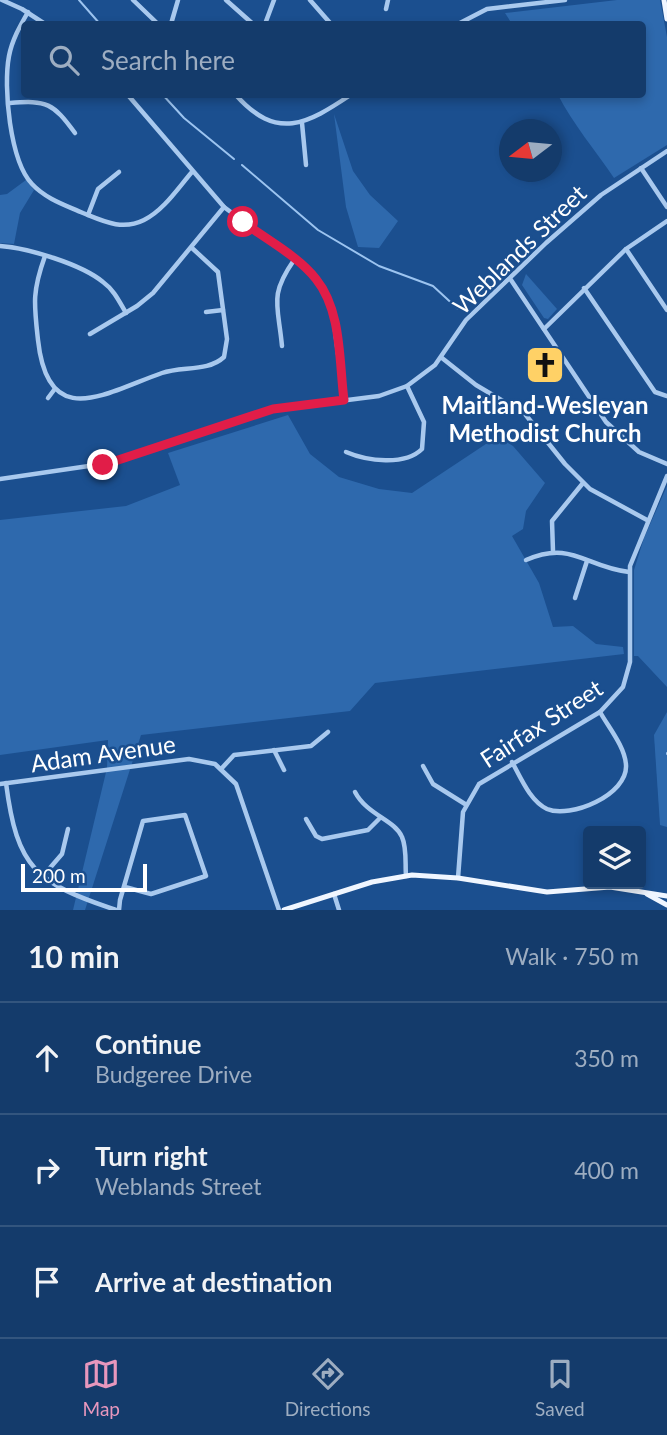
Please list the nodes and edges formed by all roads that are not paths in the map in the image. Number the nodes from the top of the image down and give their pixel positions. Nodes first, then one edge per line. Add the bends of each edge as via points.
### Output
1 (2, 0) edge
2 (133, 0) edge
3 (178, 0) edge
4 (226, 0) edge
5 (274, 0) edge
6 (310, 0) edge
7 (388, 0) edge
8 (565, 0) edge
9 (664, 0) edge
10 (386, 9) dead end
11 (27, 12) junction
12 (667, 19) edge
13 (23, 21) edge
14 (40, 21) edge
15 (155, 21) edge
16 (172, 21) edge
17 (250, 21) edge
18 (266, 21) edge
19 (328, 21) edge
20 (464, 21) edge
21 (21, 27) edge
22 (130, 98) edge
23 (239, 98) edge
24 (345, 98) edge
25 (10, 103) junction
26 (302, 123) junction
27 (75, 133) dead end
28 (667, 151) edge
29 (306, 165) dead end
30 (641, 168) junction
31 (119, 172) dead end
32 (192, 172) junction
33 (667, 206) edge
34 (224, 207) junction
35 (88, 215) junction
36 (667, 221) edge
37 (0, 246) edge
38 (192, 248) junction
39 (626, 249) junction
40 (45, 256) junction
41 (294, 260) junction
42 (511, 280) junction
43 (584, 287) junction
44 (223, 310) junction
45 (667, 310) edge
46 (206, 312) dead end
47 (126, 313) junction
48 (544, 329) junction
49 (90, 334) dead end
50 (282, 346) dead end
51 (442, 358) junction
52 (407, 386) junction
53 (54, 390) junction
54 (667, 396) edge
55 (48, 398) dead end
56 (344, 400) junction
57 (346, 452) dead end
58 (667, 464) edge
59 (667, 476) edge
60 (0, 479) edge
61 (583, 483) junction
62 (647, 520) junction
63 (553, 551) junction
64 (526, 559) dead end
65 (587, 561) junction
66 (629, 572) junction
67 (575, 598) dead end
68 (600, 712) junction
69 (328, 732) dead end
70 (274, 750) junction
71 (512, 762) junction
72 (423, 766) dead end
73 (222, 768) junction
74 (284, 770) dead end
75 (3, 783) edge
76 (355, 792) dead end
77 (466, 804) junction
78 (379, 818) junction
79 (306, 819) dead end
80 (68, 829) dead end
81 (43, 876) junction
82 (406, 876) junction
83 (458, 878) junction
84 (125, 887) junction
85 (645, 893) junction
86 (334, 894) junction
87 (667, 896) edge
88 (667, 905) edge
89 (117, 910) edge
90 (281, 910) edge
91 (339, 910) edge

1 - 11 street
2 - 15 street
3 - 16 street
4 - 17 street
5 - 18 street
6 - 19 street
7 - 10 street
8 - 20 street via 487,9
9 - 12 main road
11 - 13 street
11 - 14 street
21 - 25 street via 9,56
22 - 32 street
23 - 26 street via 269,122
24 - 26 street
25 - 27 street via 46,104 60,113
25 - 35 street via 18,162 28,179 52,200
26 - 29 street
28 - 30 street, Weblands Street
30 - 33 street
30 - 42 street, Weblands Street via 591,203
31 - 35 street via 98,189
32 - 34 street
32 - 35 street via 142,221 125,225
34 - 38 street
34 - 41 street
36 - 39 street
37 - 40 street
38 - 44 street via 218,272
38 - 47 street via 153,293
39 - 43 street
39 - 45 street
40 - 47 street via 97,277 113,290
40 - 53 street via 33,299 43,372
41 - 50 street via 276,294
41 - 56 street via 317,279 331,304
42 - 48 street
42 - 51 street, Weblands Street via 466,320
43 - 48 street
43 - 54 street via 655,392
44 - 46 street
44 - 53 street via 228,349 218,362 162,373 107,395 73,397
47 - 49 street
48 - 58 street via 619,437
51 - 52 street, Weblands Street
51 - 61 street via 525,414
52 - 56 street, Weblands Street via 379,396
52 - 57 street via 424,422 422,449 403,460
53 - 55 street
56 - 60 street, Weblands Street via 273,409 103,465
59 - 62 street, Fairfax Street
61 - 62 street
61 - 63 street via 552,521
62 - 66 street, Fairfax Street
63 - 64 street
63 - 65 street
65 - 66 street
65 - 67 street
66 - 68 street, Fairfax Street via 629,668 617,697
68 - 71 street, Fairfax Street
68 - 71 street via 621,749 626,769 623,782 608,796 566,811 548,810 533,798
69 - 70 street via 311,746
70 - 73 street via 234,755
70 - 74 street
71 - 77 street, Fairfax Street via 479,784
72 - 77 street via 433,785
73 - 75 street, Adam Avenue via 189,759
73 - 90 street via 236,784
75 - 81 street via 14,834 29,864
76 - 78 street
77 - 83 street
78 - 79 street via 368,830 323,839
78 - 82 street via 393,825 402,837
80 - 81 street via 62,853
81 - 89 street via 73,895
82 - 83 main road
82 - 86 main road
83 - 85 main road via 547,892 610,887
84 - 84 street via 143,821 184,815 206,876 151,894
84 - 89 street
85 - 87 main road
85 - 88 main road
86 - 90 main road
86 - 91 street

